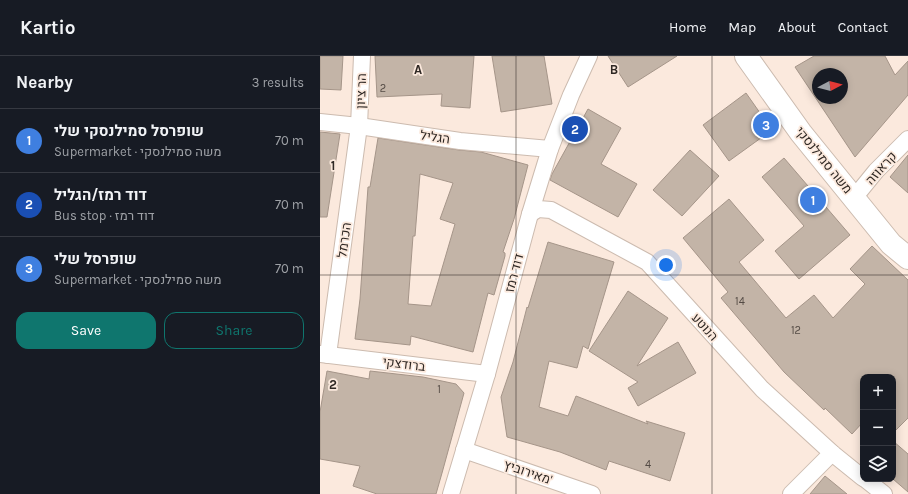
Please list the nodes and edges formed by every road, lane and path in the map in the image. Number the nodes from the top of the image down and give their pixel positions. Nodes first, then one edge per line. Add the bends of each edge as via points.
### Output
1 (362, 56) edge
2 (589, 56) edge
3 (746, 56) edge
4 (320, 122) edge
5 (360, 126) junction
6 (908, 139) edge
7 (550, 149) junction
8 (854, 198) junction
9 (530, 214) junction
10 (908, 258) edge
11 (324, 354) edge
12 (487, 374) junction
13 (464, 450) junction
14 (832, 453) junction
15 (860, 475) edge
16 (869, 482) edge
17 (451, 494) edge
18 (592, 494) edge
19 (791, 494) edge
20 (884, 494) edge

1 - 5 street, הר ציון
2 - 7 street, דוד רמז via 570,95
3 - 8 street, משה סמילנסקי via 801,133
4 - 5 street, הגליל
5 - 7 street, הגליל via 460,141
5 - 11 street, הכרמל
6 - 8 street, קראוזה via 876,171
7 - 9 street, דוד רמז
8 - 10 street, משה סמילנסקי via 891,244
9 - 12 street, דוד רמז
9 - 14 street, הנוטע via 538,210 551,210 647,262 762,389
11 - 12 street, ברודצקי
12 - 13 street, דוד רמז
13 - 17 street, דוד רמז
13 - 18 street, מאירוביץ'
14 - 15 street, הנוטע
14 - 19 street
16 - 20 street, הנוטע

